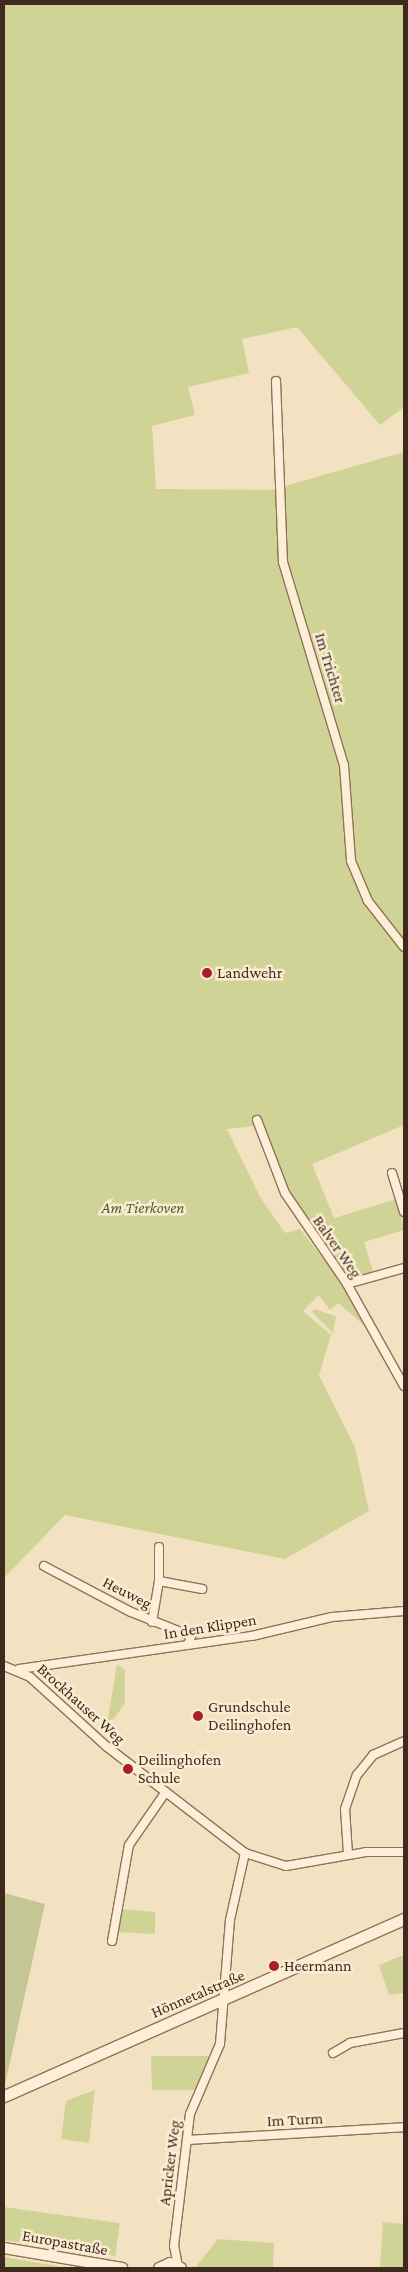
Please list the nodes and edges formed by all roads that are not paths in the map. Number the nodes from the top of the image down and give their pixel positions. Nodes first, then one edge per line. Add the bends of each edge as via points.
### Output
1 (276, 382) dead end
2 (404, 947) edge
3 (257, 1120) dead end
4 (392, 1173) dead end
5 (404, 1212) edge
6 (404, 1268) edge
7 (346, 1284) junction
8 (404, 1386) edge
9 (160, 1547) dead end
10 (44, 1566) dead end
11 (159, 1581) junction
12 (202, 1589) dead end
13 (404, 1611) edge
14 (152, 1622) junction
15 (188, 1645) junction
16 (4, 1666) edge
17 (19, 1669) junction
18 (404, 1741) edge
19 (165, 1793) junction
20 (404, 1852) edge
21 (245, 1853) junction
22 (348, 1854) junction
23 (404, 1919) edge
24 (112, 1941) dead end
25 (225, 2001) junction
26 (404, 2034) edge
27 (333, 2054) dead end
28 (4, 2096) edge
29 (404, 2128) edge
30 (187, 2140) junction
31 (174, 2246) junction
32 (4, 2248) edge
33 (162, 2266) edge
34 (179, 2267) edge
35 (122, 2268) edge

1 - 2 street, Im Trichter via 283,562 344,765 351,861 368,901
3 - 7 street, Balver Weg via 285,1194
4 - 5 street
6 - 7 street
7 - 8 street, Balver Weg
9 - 11 street
10 - 14 street, Heuweg
11 - 12 street
11 - 14 street
13 - 15 street, In den Klippen via 332,1618
14 - 15 street, Heuweg via 191,1636
15 - 17 street, In den Klippen
16 - 17 street, Brockhauser Weg
17 - 19 street, Brockhauser Weg
18 - 22 street via 373,1755 357,1775 345,1809
19 - 21 street, Brockhauser Weg
19 - 24 street via 129,1845
20 - 22 street, Brockhauser Weg
21 - 22 street, Brockhauser Weg via 286,1866
21 - 25 street, Apricker Weg via 231,1908
23 - 25 main road, Hönnetalstraße
25 - 28 main road, Hönnetalstraße
25 - 30 street, Apricker Weg via 220,2044 190,2114
26 - 27 street via 350,2042
29 - 30 street, Im Turm
30 - 31 street, Apricker Weg
31 - 33 street, Apricker Weg
31 - 34 street, Apricker Weg
32 - 35 street, Europastraße
33 - 34 street

